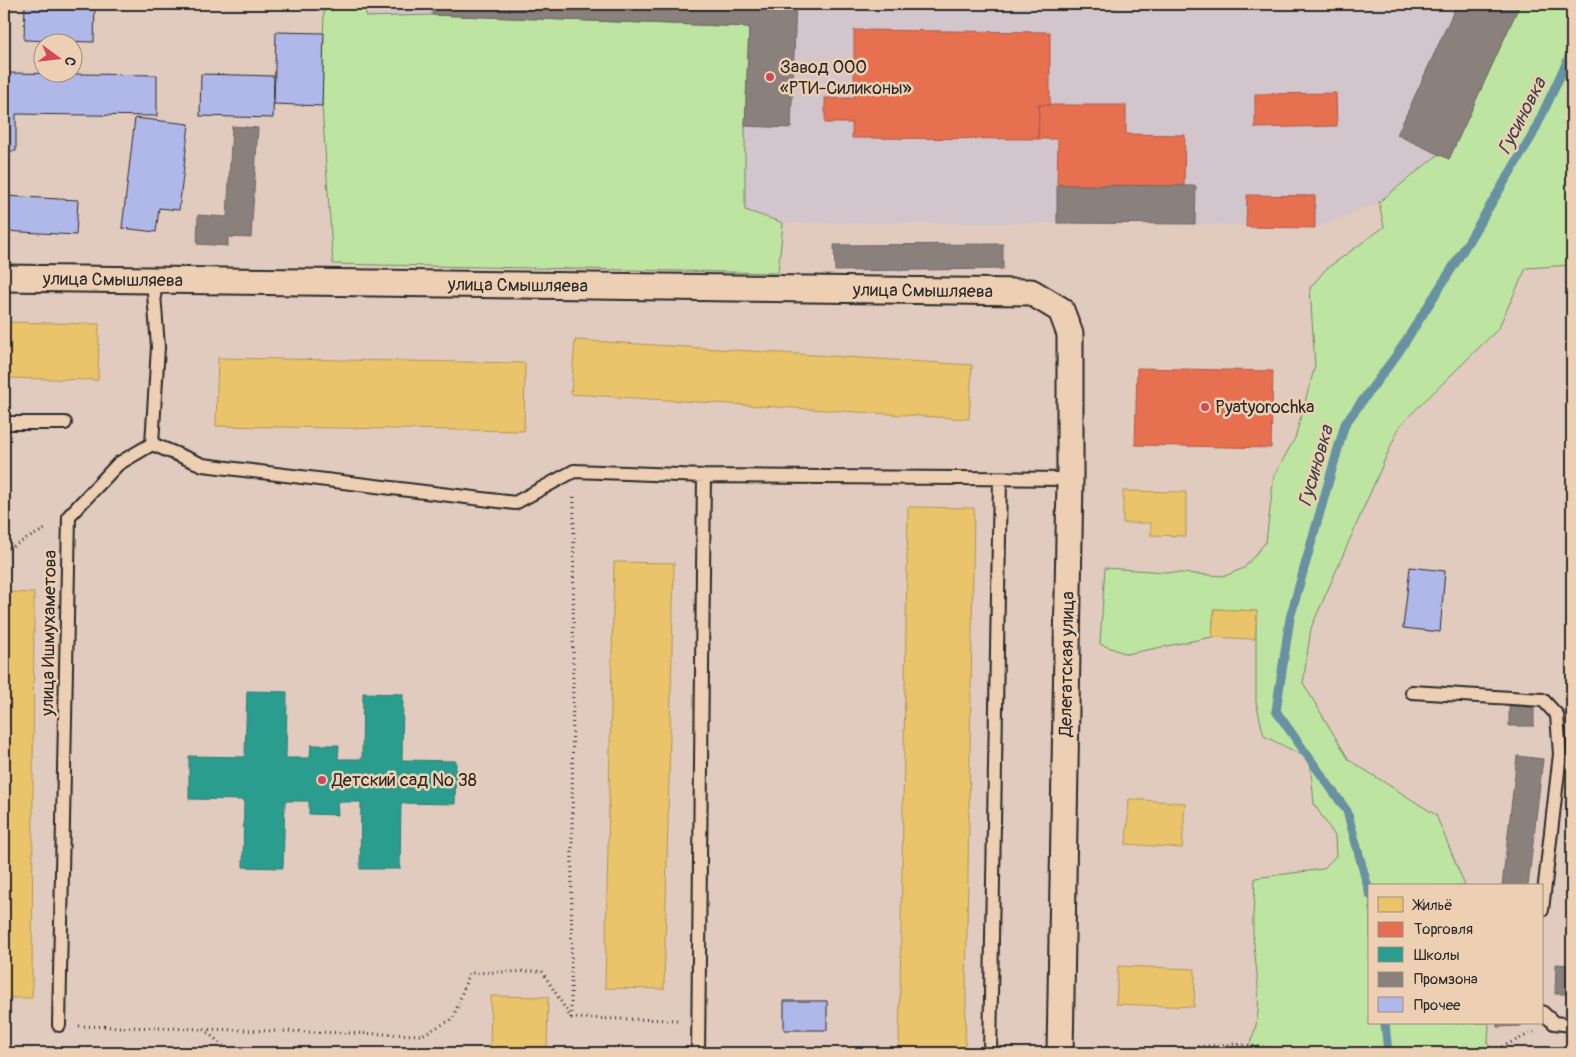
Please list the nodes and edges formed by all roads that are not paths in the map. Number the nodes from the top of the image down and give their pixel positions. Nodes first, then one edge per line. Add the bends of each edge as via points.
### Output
1 (4, 278) edge
2 (153, 280) junction
3 (1031, 292) joint
4 (4, 423) edge
5 (65, 423) dead end
6 (152, 444) junction
7 (704, 476) junction
8 (1000, 479) junction
9 (1070, 479) junction
10 (1412, 692) dead end
11 (1544, 893) edge
12 (1544, 1014) edge
13 (58, 1025) road end
14 (1572, 1025) edge
15 (698, 1053) edge
16 (990, 1053) edge
17 (1060, 1053) edge

1 - 2 street, улица Смышляева
2 - 3 street, улица Смышляева
2 - 6 lane via 158,347
3 - 9 street, Делегатская улица via 1061,310 1070,334
4 - 5 lane
6 - 7 lane via 203,466 515,503 574,471
6 - 13 lane, улица Ишмухаметова via 118,464 68,516
7 - 8 lane
7 - 15 lane
8 - 9 lane
8 - 16 lane
9 - 17 street, Делегатская улица
10 - 11 lane via 1543,700 1557,715 1560,754
12 - 14 lane via 1554,1022

